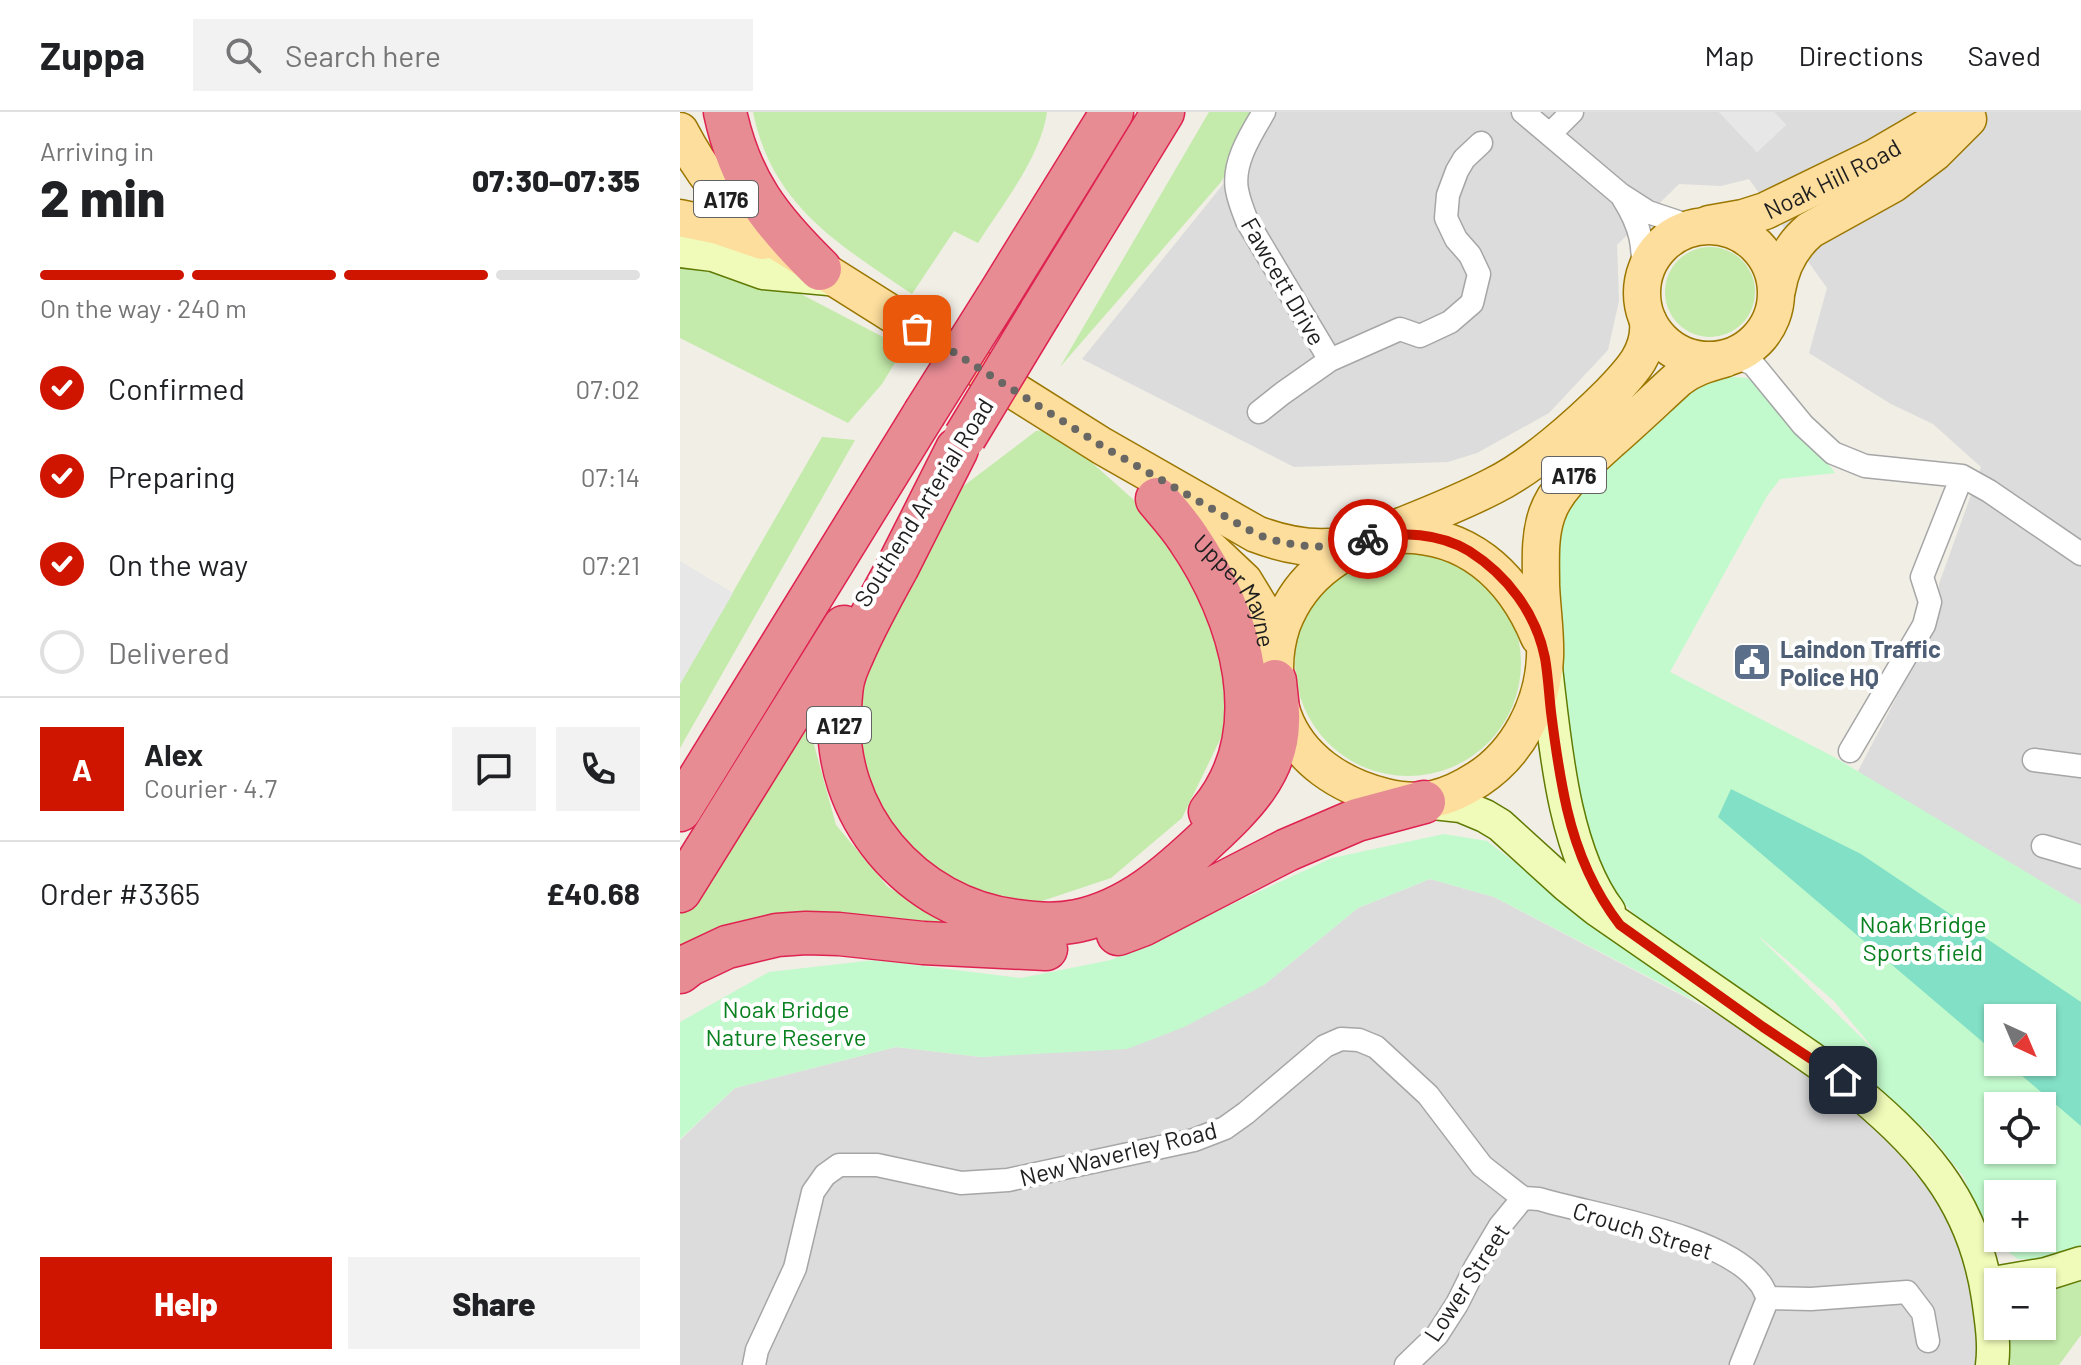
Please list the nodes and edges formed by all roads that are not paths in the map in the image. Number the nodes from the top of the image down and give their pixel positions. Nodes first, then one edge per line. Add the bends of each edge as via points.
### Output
1 (725, 112) edge
2 (1083, 112) edge
3 (1112, 112) edge
4 (1163, 112) edge
5 (1264, 112) edge
6 (1523, 112) edge
7 (1572, 112) edge
8 (1953, 112) edge
9 (1975, 112) edge
10 (680, 131) edge
11 (1550, 134) junction
12 (1481, 143) dead end
13 (1620, 194) junction
14 (680, 218) edge
15 (1698, 226) junction
16 (680, 251) edge
17 (816, 267) junction
18 (1643, 281) junction
19 (1777, 290) junction
20 (997, 298) junction
21 (1648, 321) junction
22 (1724, 359) junction
23 (1330, 360) junction
24 (1259, 412) dead end
25 (961, 443) junction
26 (1102, 446) junction
27 (1962, 476) junction
28 (1157, 499) junction
29 (1374, 538) junction
30 (2081, 554) edge
31 (1545, 657) junction
32 (1275, 681) junction
33 (1850, 751) dead end
34 (2034, 760) dead end
35 (2081, 766) edge
36 (1424, 802) junction
37 (680, 810) edge
38 (2043, 846) dead end
39 (2081, 857) edge
40 (680, 891) edge
41 (1030, 923) junction
42 (1620, 925) junction
43 (680, 972) edge
44 (1523, 1198) junction
45 (2081, 1263) edge
46 (1987, 1268) edge
47 (2056, 1271) edge
48 (1768, 1298) junction
49 (1992, 1340) edge
50 (1928, 1341) dead end
51 (754, 1365) edge
52 (1406, 1365) edge
53 (1741, 1365) edge
54 (1992, 1365) edge

1 - 17 highway via 739,161 759,200
2 - 20 highway
3 - 20 highway, Southend Arterial Road
4 - 25 highway, Southend Arterial Road / A127, bridge
5 - 23 street, Fawcett Drive via 1246,143 1238,195 1247,221
6 - 11 street
7 - 11 street
8 - 15 main road, Noak Hill Road via 1765,211
9 - 19 main road, Noak Hill Road via 1893,184 1802,237 1787,257
10 - 17 main road, Upper Mayne / A176 via 718,191 757,229
11 - 13 street
12 - 23 street via 1457,171 1446,218 1479,274 1472,303 1450,322 1420,336 1400,329
13 - 15 street via 1648,212
13 - 18 street via 1640,230
14 - 17 main road, Upper Mayne / A176 via 718,226
15 - 18 main road via 1661,245
15 - 19 main road via 1719,225 1753,240 1774,271
16 - 17 street via 713,255 763,273
17 - 26 main road, Upper Mayne / A176
18 - 21 main road
19 - 22 main road via 1768,327 1756,342
20 - 37 highway, Southend Arterial Road, bridge
21 - 22 main road via 1662,341 1683,355
21 - 29 main road, A176 via 1648,342 1628,375 1524,468 1495,486
22 - 27 street via 1753,364 1833,453 1865,466
22 - 31 main road, A176 via 1678,379 1571,477 1553,500 1541,539
23 - 24 street
25 - 40 highway, Southend Arterial Road / A127
25 - 41 highway, A127 via 843,677 841,755 862,817 906,871 951,903 978,914
26 - 28 main road, Upper Mayne / A176
26 - 29 main road, Upper Mayne / A176 via 1278,542 1320,548
27 - 30 street
27 - 33 street via 1922,577 1930,602 1924,625
28 - 32 main road, Upper Mayne / A176 via 1244,581 1261,609
28 - 41 highway, A127 via 1198,553 1240,648 1246,714 1237,764 1215,806 1143,877 1100,904
29 - 31 main road via 1434,537 1479,558 1522,602
29 - 32 main road via 1320,568 1293,601 1279,635
31 - 36 main road via 1535,705 1514,746 1467,786
31 - 42 street via 1574,836 1592,883
32 - 36 main road via 1286,724 1329,773 1360,790
32 - 41 highway, A127 via 1276,743 1259,784 1236,813 1169,874 1119,907 1076,921
34 - 35 street
36 - 42 street via 1461,806 1500,825
36 - 43 highway via 1357,820 1287,850 1094,944 1030,949 806,933 727,947
38 - 39 street
42 - 46 street via 1877,1108 1933,1164 1959,1205
44 - 48 street, Crouch Street via 1655,1228 1711,1247 1740,1264
44 - 51 street, New Waverley Road via 1482,1166 1428,1095 1376,1047 1341,1039 1325,1046 1225,1128 1194,1140 1008,1180 961,1183 877,1165 839,1165 813,1192 795,1268
44 - 52 street, Lower Street via 1500,1226 1437,1335
45 - 47 street
48 - 50 street via 1907,1292 1923,1313
48 - 53 street
49 - 54 street

